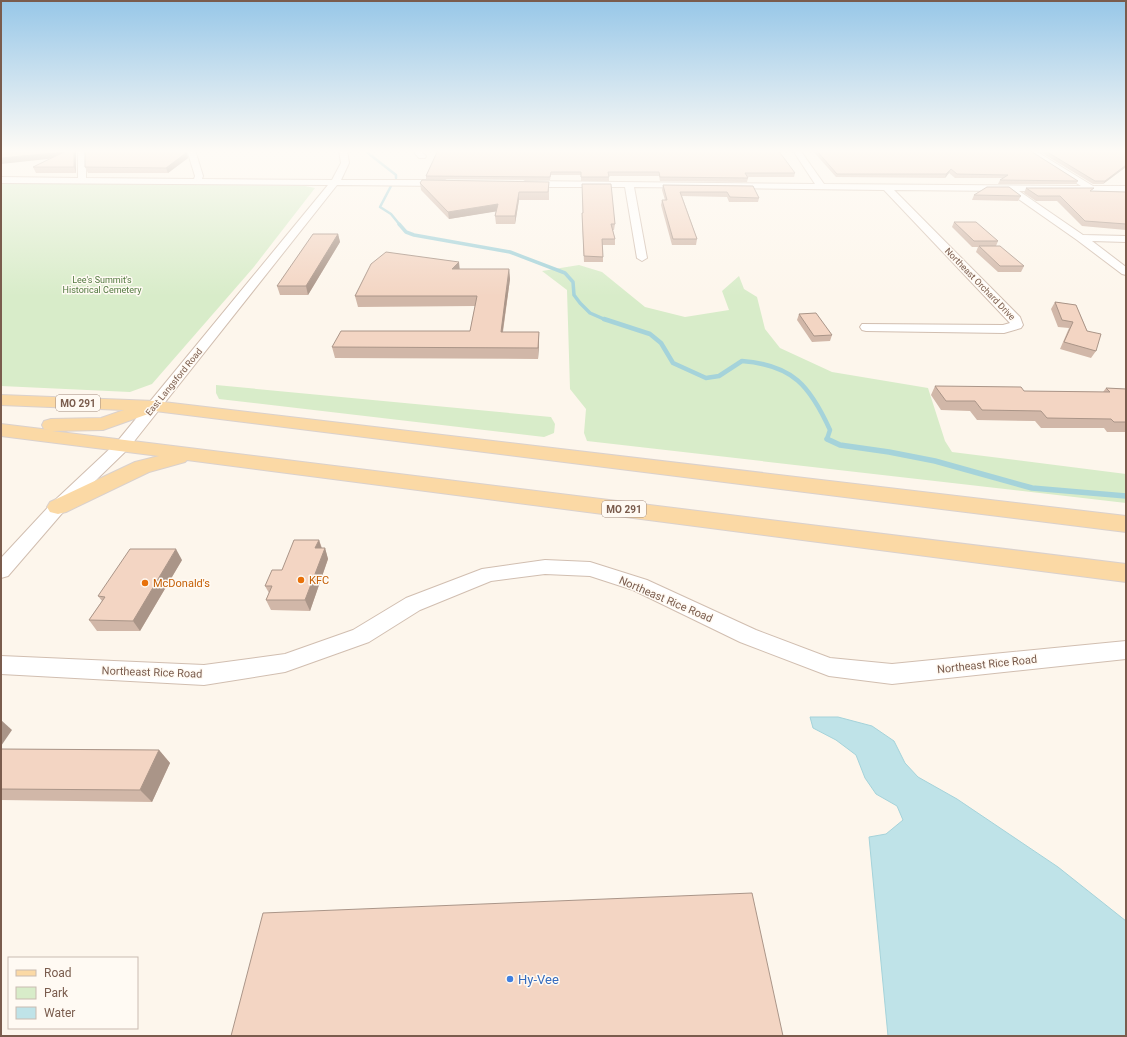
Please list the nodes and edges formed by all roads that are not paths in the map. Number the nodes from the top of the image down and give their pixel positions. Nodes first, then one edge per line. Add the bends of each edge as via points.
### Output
1 (321, 198) edge
2 (631, 198) edge
3 (897, 198) edge
4 (1024, 198) edge
5 (1081, 238) junction
6 (1126, 239) edge
7 (642, 258) dead end
8 (1126, 272) edge
9 (866, 328) dead end
10 (1, 400) edge
11 (155, 406) junction
12 (1, 424) edge
13 (1, 430) edge
14 (122, 446) junction
15 (194, 455) junction
16 (58, 507) junction
17 (1126, 524) edge
18 (1, 570) edge
19 (1126, 573) edge
20 (1126, 650) edge
21 (1, 665) edge

1 - 11 street, East Langsford Road
2 - 7 street
3 - 9 street, Northeast Orchard Drive via 1016,320 1017,325 1004,330
4 - 5 street
5 - 6 street
5 - 8 street
10 - 11 main road, MO 291
11 - 12 main road via 103,424
11 - 14 street, East Langsford Road
11 - 17 main road, MO 291
13 - 14 main road, MO 291
14 - 15 main road, MO 291
14 - 16 street, East Langsford Road
15 - 16 main road via 142,467
15 - 19 main road, MO 291
16 - 18 street, East Langsford Road
20 - 21 street, Northeast Rice Road via 892,674 829,666 748,636 640,585 590,569 545,567 489,574 413,604 361,636 285,663 204,675

